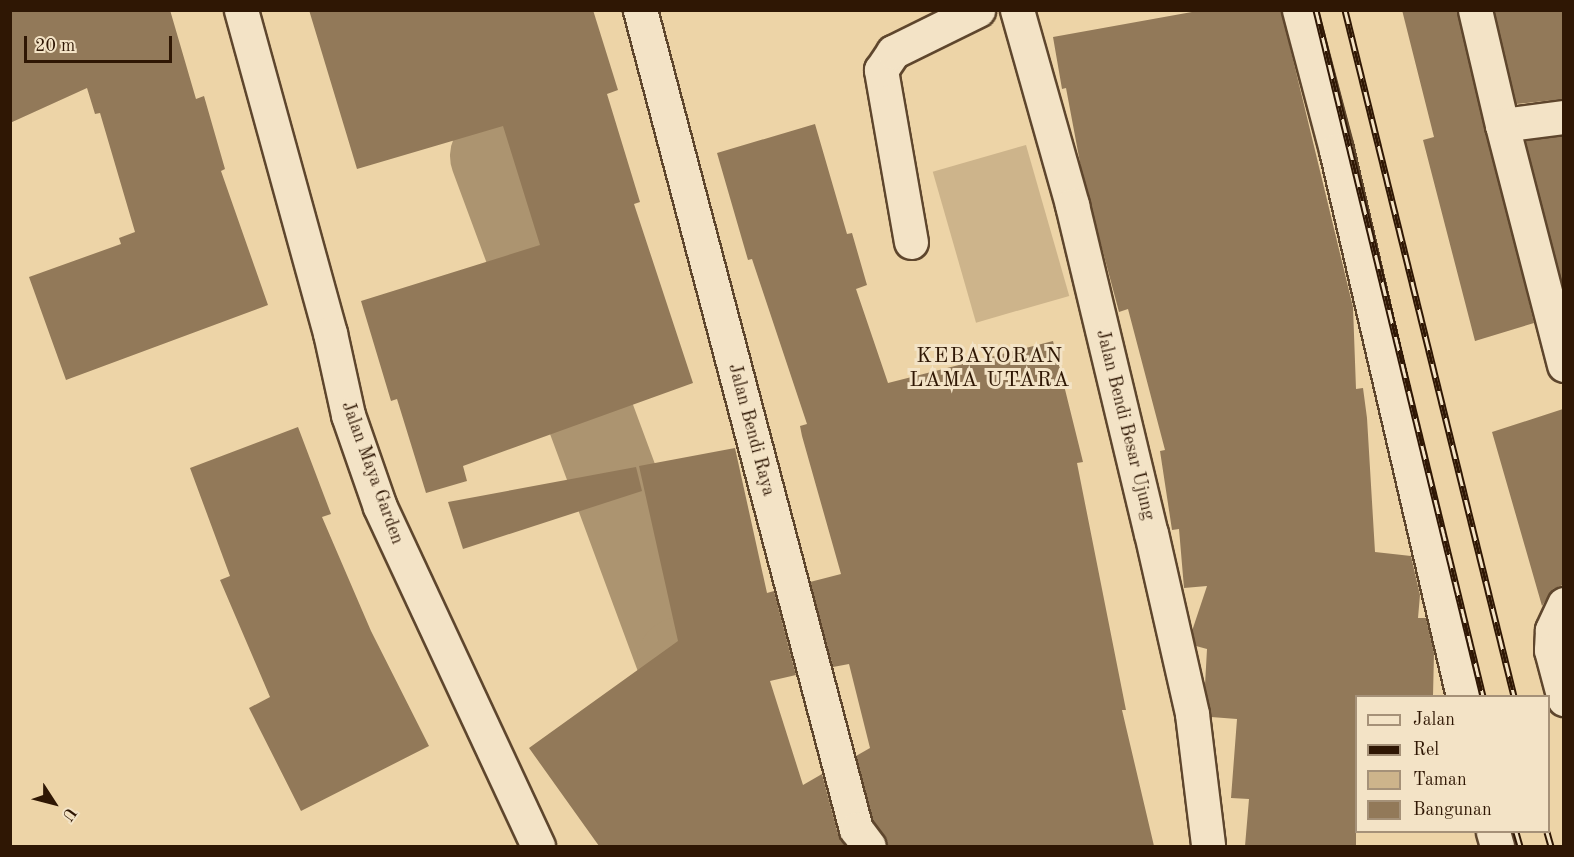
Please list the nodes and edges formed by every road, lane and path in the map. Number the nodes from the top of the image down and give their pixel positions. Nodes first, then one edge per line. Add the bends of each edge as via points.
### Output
1 (241, 10) edge
2 (640, 10) edge
3 (978, 10) edge
4 (1017, 10) edge
5 (1299, 10) edge
6 (1475, 10) edge
7 (1563, 117) edge
8 (1502, 125) junction
9 (911, 242) dead end
10 (1563, 365) edge
11 (1563, 603) edge
12 (1463, 695) edge
13 (1563, 699) edge
14 (1208, 845) dead end
15 (538, 846) edge
16 (869, 846) edge

1 - 15 street, Jalan Maya Garden via 330,333 348,415 380,507
2 - 16 street, Jalan Bendi Raya via 856,829
3 - 9 street via 893,52 880,70
4 - 14 street, Jalan Bendi Besar Ujung via 1072,205 1151,533 1192,714
5 - 12 street via 1336,150
6 - 8 street
7 - 8 street
8 - 10 street
11 - 13 street via 1552,630 1551,650

